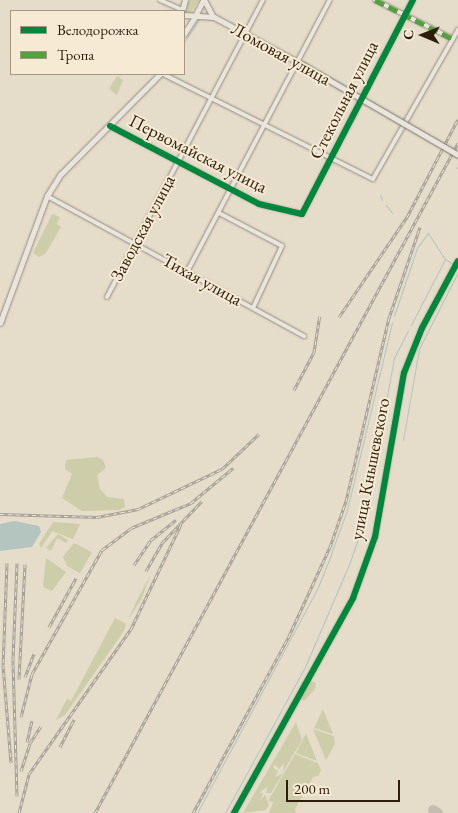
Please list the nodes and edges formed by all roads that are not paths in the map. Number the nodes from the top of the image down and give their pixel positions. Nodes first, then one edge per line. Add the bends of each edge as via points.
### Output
1 (160, 0) edge
2 (204, 0) edge
3 (263, 0) edge
4 (330, 0) edge
5 (375, 0) edge
6 (412, 0) edge
7 (178, 10) edge
8 (185, 13) edge
9 (404, 15) junction
10 (195, 17) junction
11 (214, 17) junction
12 (458, 30) edge
13 (185, 32) edge
14 (245, 33) junction
15 (453, 39) junction
16 (300, 64) junction
17 (160, 75) edge
18 (163, 75) edge
19 (210, 98) junction
20 (110, 126) junction
21 (263, 126) junction
22 (458, 155) edge
23 (330, 160) junction
24 (178, 162) junction
25 (230, 187) junction
26 (47, 196) junction
27 (219, 213) junction
28 (302, 214) joint
29 (134, 243) junction
30 (458, 261) edge
31 (187, 272) junction
32 (107, 298) dead end
33 (253, 308) junction
34 (0, 323) edge
35 (304, 336) dead end
36 (234, 813) edge

1 - 7 street
2 - 10 main road
2 - 11 main road
3 - 14 street, Заводская улица
4 - 16 street
5 - 9 street
6 - 9 street, Стекольная улица
8 - 10 main road
9 - 15 street
9 - 23 street, Стекольная улица
10 - 11 main road
10 - 13 street
11 - 14 main road, Ломовая улица
12 - 15 street
14 - 16 main road, Ломовая улица
14 - 19 street, Заводская улица
15 - 23 street via 373,179
16 - 21 street
16 - 22 main road, Ломовая улица, bridge
17 - 20 street
18 - 19 street
19 - 21 street
19 - 24 street, Заводская улица
20 - 24 street, Первомайская улица
20 - 26 street via 60,175
21 - 23 street
21 - 25 street
23 - 28 street, Стекольная улица
24 - 25 street, Первомайская улица
24 - 29 street, Заводская улица
25 - 27 street
25 - 28 street, Первомайская улица via 259,204
26 - 29 street, Тихая улица
26 - 34 street
27 - 31 street
27 - 33 street via 282,246
29 - 31 street, Тихая улица
29 - 32 street, Заводская улица
30 - 36 street, улица Кнышевского via 422,328 404,373 375,536 352,598
31 - 33 street, Тихая улица
33 - 35 street, Тихая улица

